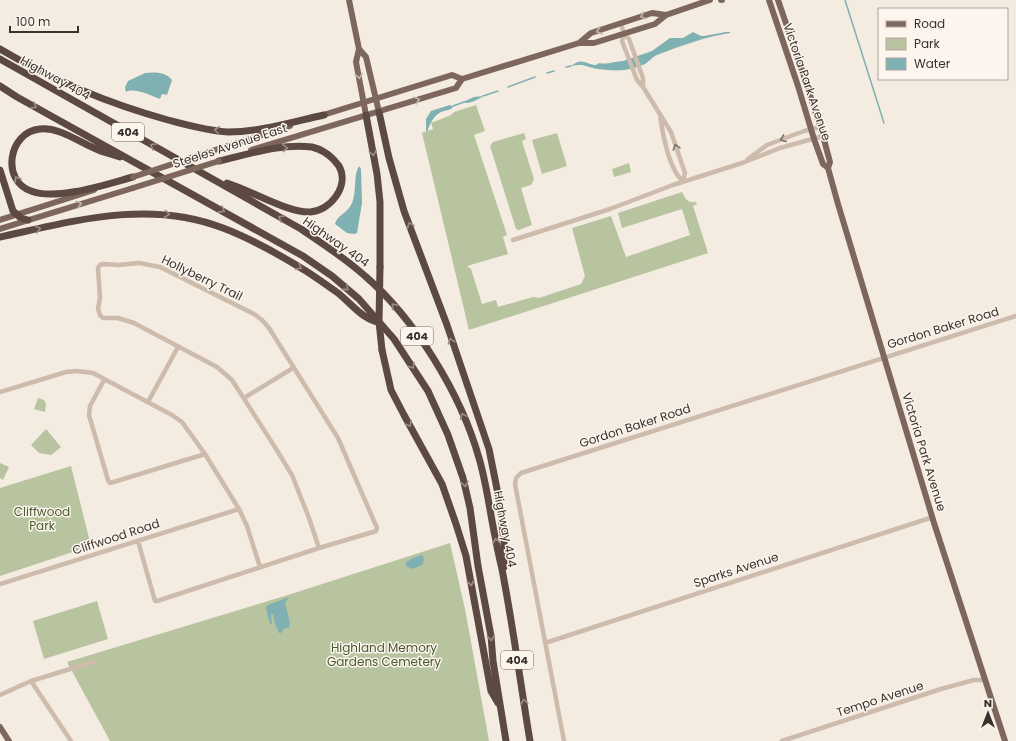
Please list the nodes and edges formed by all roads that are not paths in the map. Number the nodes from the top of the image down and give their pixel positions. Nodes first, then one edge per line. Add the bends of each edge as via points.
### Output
1 (348, 0) edge
2 (710, 0) edge
3 (769, 0) edge
4 (778, 0) edge
5 (666, 15) junction
6 (621, 24) junction
7 (624, 34) junction
8 (580, 43) junction
9 (0, 49) edge
10 (359, 49) junction
11 (0, 59) edge
12 (462, 79) junction
13 (0, 86) edge
14 (643, 87) junction
15 (376, 99) junction
16 (364, 103) junction
17 (380, 112) junction
18 (660, 114) junction
19 (324, 115) junction
20 (366, 115) junction
21 (820, 127) junction
22 (811, 129) junction
23 (823, 136) junction
24 (814, 139) junction
25 (219, 161) junction
26 (742, 163) junction
27 (139, 164) junction
28 (828, 168) junction
29 (0, 170) edge
30 (133, 177) junction
31 (212, 178) junction
32 (683, 181) junction
33 (17, 215) junction
34 (0, 220) edge
35 (28, 220) junction
36 (0, 229) edge
37 (0, 237) edge
38 (513, 240) dead end
39 (1016, 316) edge
40 (381, 323) junction
41 (178, 347) junction
42 (884, 357) junction
43 (293, 368) junction
44 (104, 380) junction
45 (0, 392) edge
46 (244, 398) junction
47 (148, 402) junction
48 (205, 454) junction
49 (239, 509) junction
50 (933, 517) junction
51 (138, 541) junction
52 (319, 548) junction
53 (260, 567) junction
54 (504, 579) junction
55 (0, 584) edge
56 (545, 643) junction
57 (93, 662) dead end
58 (985, 680) junction
59 (30, 681) junction
60 (0, 695) edge
61 (501, 708) junction
62 (0, 727) edge
63 (9, 741) edge
64 (71, 741) edge
65 (506, 741) edge
66 (530, 741) edge
67 (564, 741) edge
68 (782, 741) edge
69 (1005, 741) edge

1 - 10 main road
2 - 5 main road, Steeles Avenue East
3 - 22 main road, Victoria Park Avenue
4 - 21 main road, Victoria Park Avenue
5 -> 6 main road, Steeles Avenue East via 652,13
5 - 7 main road, Steeles Avenue East via 655,24
6 - 7 street
6 -> 8 main road, Steeles Avenue East via 591,33
7 - 8 main road, Steeles Avenue East via 594,43
7 - 14 street via 640,69
7 - 14 street via 622,41 627,56 637,80
8 - 12 main road, Steeles Avenue East
19 -> 9 highway via 244,131 226,132 188,126 146,114 73,87
10 - 15 main road via 366,57
10 -> 16 main road via 356,62
31 -> 11 highway, Highway 404 / 404
12 - 15 main road, Steeles Avenue East via 452,75
17 -> 12 main road, Steeles Avenue East via 456,88
13 -> 27 highway, 404
14 - 18 street
15 - 16 main road, Steeles Avenue East
15 - 17 main road
16 - 19 main road, Steeles Avenue East
16 - 20 main road
17 - 20 main road, Steeles Avenue East
54 -> 17 highway via 504,540 489,449 404,211 389,158
18 - 32 street via 662,134 677,176
32 -> 18 street via 685,174 671,132
19 - 30 main road, Steeles Avenue East, bridge
20 - 25 main road, Steeles Avenue East
20 -> 61 highway, bridge via 380,202 379,322 385,369 391,390 442,484 456,524 466,556 491,691
21 - 22 street
21 - 23 main road, Victoria Park Avenue
22 - 24 main road, Victoria Park Avenue
22 -> 26 street via 767,145
23 - 24 street
23 - 28 main road, Victoria Park Avenue via 830,162
24 - 26 street via 780,148
24 - 28 main road, Victoria Park Avenue via 823,164
25 -> 31 highway via 277,148 312,147 330,156 339,167 342,180 339,192 330,204 310,212 296,211
35 -> 25 main road, Steeles Avenue East, bridge
26 - 32 street
30 -> 27 highway via 78,190 43,194 30,191 21,185 14,176 11,159 19,140 27,133 39,129 59,132 95,149
27 -> 40 highway, 404 via 303,256 359,299
28 - 42 main road, Victoria Park Avenue
29 - 33 highway via 13,211
30 - 33 main road, Steeles Avenue East
54 -> 31 highway, Highway 404 / 404 via 480,458 464,416 427,349 390,301 366,276 301,229
32 - 38 street
33 - 34 main road, Steeles Avenue East
33 - 35 highway
35 - 36 main road, Steeles Avenue East
37 -> 40 highway via 116,214 158,213 191,218 228,230 308,272 366,317
39 - 42 street, Gordon Baker Road
40 -> 61 highway, 404 via 428,391 448,434 463,478 470,508
41 - 43 street, Hollyberry Trail via 134,323 118,318 103,318 100,315 100,265 139,263 160,267 254,314 266,325
41 - 46 street, Hollyberry Trail via 217,367 226,374
41 - 47 street
42 - 50 main road, Victoria Park Avenue
42 - 56 street, Gordon Baker Road via 521,473 515,484
43 - 46 street
43 - 52 street, Hollyberry Trail via 338,438 377,528 376,531
44 - 45 street via 93,373 66,372
44 - 47 street
44 - 48 street via 90,406 89,415 110,482
46 - 52 street, Hollyberry Trail via 296,484
47 - 48 street via 182,422
48 - 49 street
49 - 51 street, Cliffwood Road
49 - 53 street
50 - 56 street, Sparks Avenue
50 - 58 main road, Victoria Park Avenue
51 - 53 street, Hollyberry Trail via 155,601
51 - 55 street, Cliffwood Road
52 - 53 street, Hollyberry Trail
66 -> 54 highway, Highway 404 / 404
56 - 67 street, Gordon Baker Road
57 - 59 street
58 - 68 street, Tempo Avenue via 974,680
58 - 69 main road, Victoria Park Avenue
59 - 60 street
59 - 64 street
61 - 65 highway, 404
62 - 63 main road

